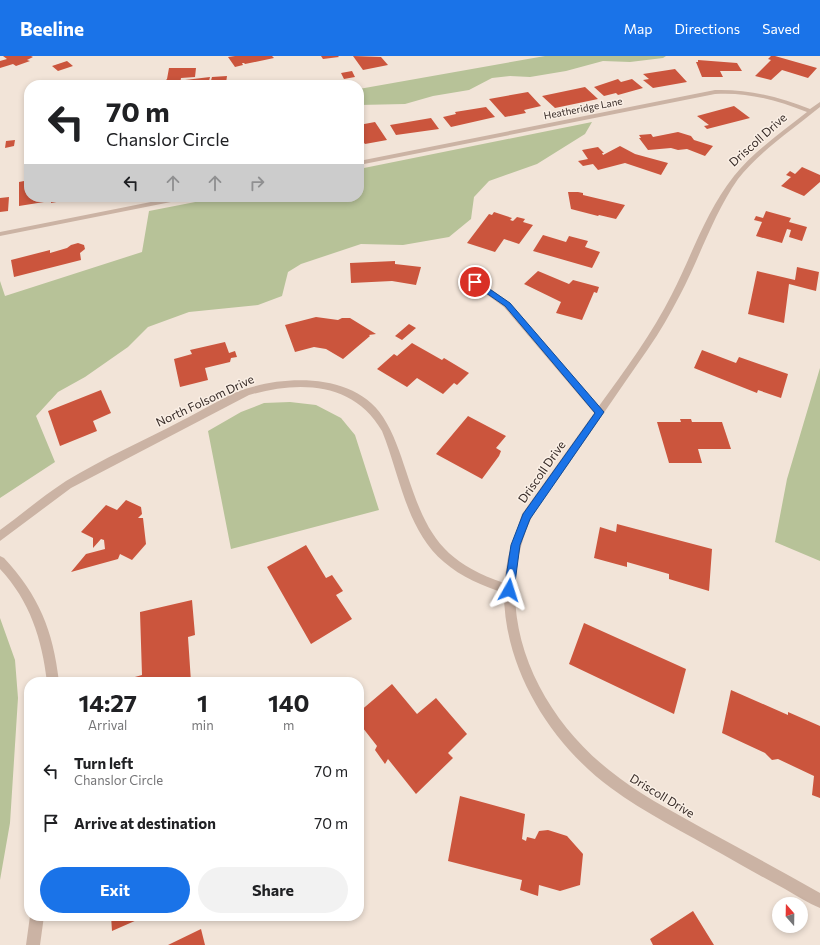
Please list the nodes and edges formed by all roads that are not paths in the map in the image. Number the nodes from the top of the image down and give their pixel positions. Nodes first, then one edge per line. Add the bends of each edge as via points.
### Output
1 (820, 104) edge
2 (810, 111) junction
3 (364, 162) edge
4 (161, 202) edge
5 (0, 234) edge
6 (475, 282) dead end
7 (599, 412) junction
8 (0, 536) edge
9 (0, 561) edge
10 (509, 590) junction
11 (53, 677) edge
12 (820, 901) edge
13 (36, 921) edge
14 (33, 945) edge

1 - 2 street, Driscoll Drive
2 - 3 street, Heatheridge Lane via 758,93 714,92
2 - 7 street, Driscoll Drive via 753,159 736,178 712,217 676,295 652,337
4 - 5 street
6 - 7 street via 507,305
7 - 10 street, Driscoll Drive via 526,517 516,545
8 - 10 street, North Folsom Drive via 84,475 246,392 292,383 316,384 339,390 374,412 386,429 419,522 433,544 453,563 476,578
9 - 11 street via 22,587 38,618 51,658
10 - 12 street, Driscoll Drive via 511,621 520,655 536,692 561,730 593,765 638,798
13 - 14 street

